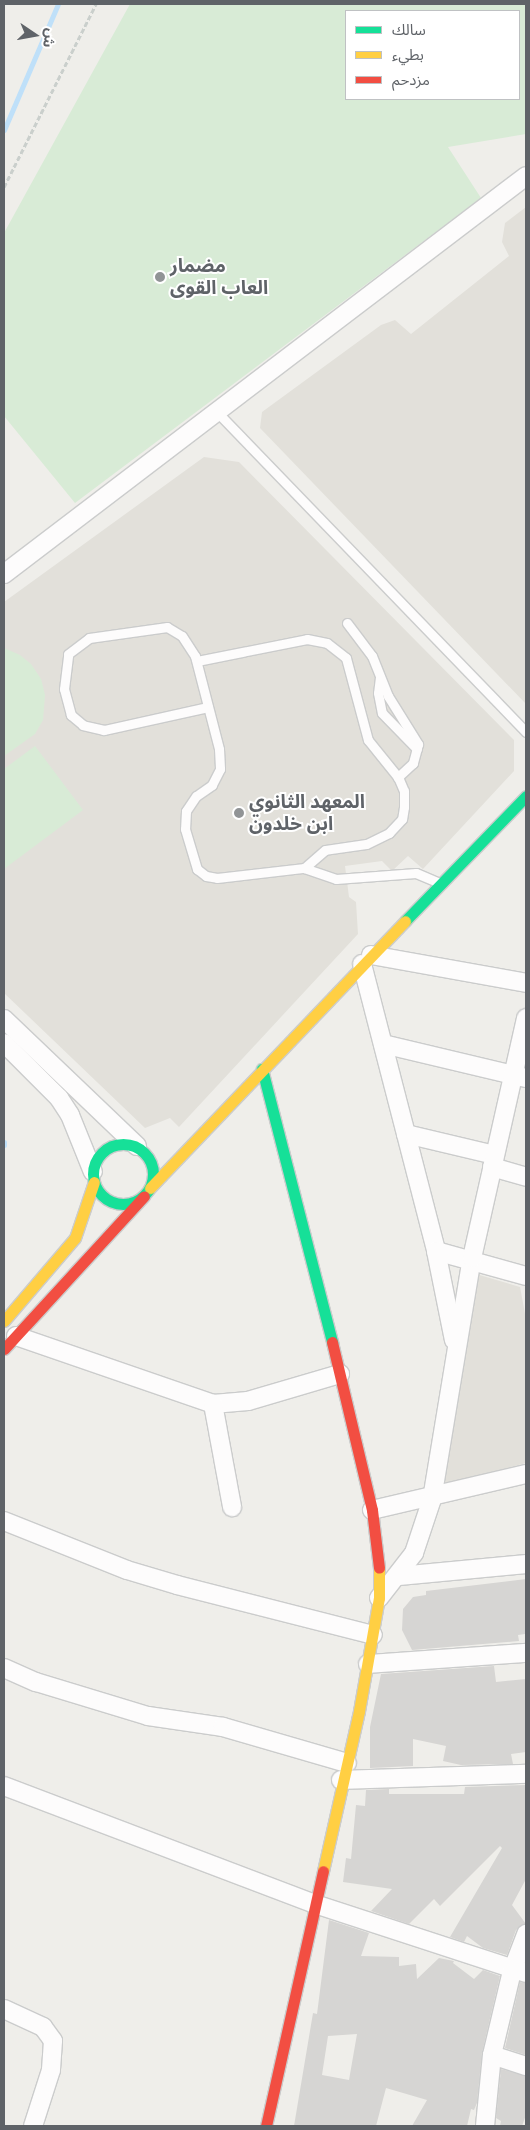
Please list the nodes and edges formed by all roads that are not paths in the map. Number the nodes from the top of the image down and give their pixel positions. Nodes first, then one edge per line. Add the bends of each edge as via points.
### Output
1 (526, 176) edge
2 (217, 412) junction
3 (4, 574) edge
4 (347, 623) dead end
5 (197, 661) junction
6 (380, 677) junction
7 (208, 707) junction
8 (526, 732) edge
9 (417, 749) junction
10 (398, 778) junction
11 (526, 796) edge
12 (304, 868) junction
13 (440, 883) junction
14 (366, 960) junction
15 (526, 983) edge
16 (526, 1018) edge
17 (4, 1019) edge
18 (4, 1043) edge
19 (383, 1044) junction
20 (262, 1068) junction
21 (519, 1075) edge
22 (207, 1126) junction
23 (406, 1134) junction
24 (138, 1147) junction
25 (493, 1161) junction
26 (93, 1177) junction
27 (526, 1177) edge
28 (147, 1192) junction
29 (436, 1251) junction
30 (472, 1258) junction
31 (526, 1276) edge
32 (4, 1321) edge
33 (16, 1336) junction
34 (4, 1349) edge
35 (456, 1350) junction
36 (340, 1374) junction
37 (213, 1404) junction
38 (526, 1474) edge
39 (432, 1499) junction
40 (232, 1507) dead end
41 (372, 1510) junction
42 (4, 1521) edge
43 (526, 1564) edge
44 (399, 1576) junction
45 (379, 1598) junction
46 (373, 1635) junction
47 (526, 1653) edge
48 (368, 1664) junction
49 (4, 1668) edge
50 (347, 1763) junction
51 (526, 1774) edge
52 (341, 1780) junction
53 (4, 1786) edge
54 (316, 1904) junction
55 (526, 1934) edge
56 (519, 1972) edge
57 (4, 2009) edge
58 (492, 2055) junction
59 (526, 2066) edge
60 (33, 2126) edge
61 (266, 2126) edge
62 (485, 2126) edge

1 - 2 street
2 - 3 street
2 - 8 lane
4 - 6 lane via 372,656
5 - 7 lane
5 - 7 lane via 182,636 167,627 89,638 68,654 64,689 71,715 82,725 104,730
5 - 10 lane via 307,639 327,643 346,658 368,740
6 - 9 lane via 388,696 413,733
6 - 9 lane via 378,692 382,713
7 - 12 lane via 219,749 220,769 212,784 196,796 186,812 185,829 197,869 206,876 217,878
9 - 10 lane via 413,763
10 - 12 lane via 404,791 404,807 402,819 389,833 366,844 325,850
11 - 13 street
12 - 13 lane via 336,879 416,873
13 - 14 street
14 - 15 street
14 - 19 street
14 - 20 street
16 - 21 street
17 - 24 street
18 - 26 street via 60,1098 70,1115
19 - 21 street
19 - 23 street
20 - 22 street
20 - 36 street
21 - 25 street
22 - 24 street via 166,1148
22 - 28 street
23 - 25 street
23 - 29 street
24 - 26 street via 122,1143 108,1147 100,1154
24 - 28 street via 152,1162 154,1180
25 - 27 street
25 - 30 street
26 - 28 street via 106,1199 115,1203 136,1202
26 - 32 street via 75,1238
28 - 33 street
29 - 30 street
29 - 35 street
30 - 31 street
30 - 35 street
33 - 34 street
33 - 37 street
35 - 39 street
36 - 37 street via 248,1401
36 - 41 street
37 - 40 street
38 - 39 street
39 - 41 street
39 - 44 street via 414,1553
41 - 45 street via 379,1564
42 - 46 street via 128,1570 176,1585
43 - 44 street
44 - 45 street
45 - 46 street
46 - 48 street
47 - 48 street
48 - 50 street
49 - 50 street via 36,1682 148,1716 223,1727
50 - 52 street
51 - 52 street
52 - 54 street
53 - 54 street
54 - 56 street
54 - 61 street
55 - 56 street
56 - 58 street
57 - 60 street via 43,2027 54,2041 51,2070
58 - 59 street
58 - 62 street

